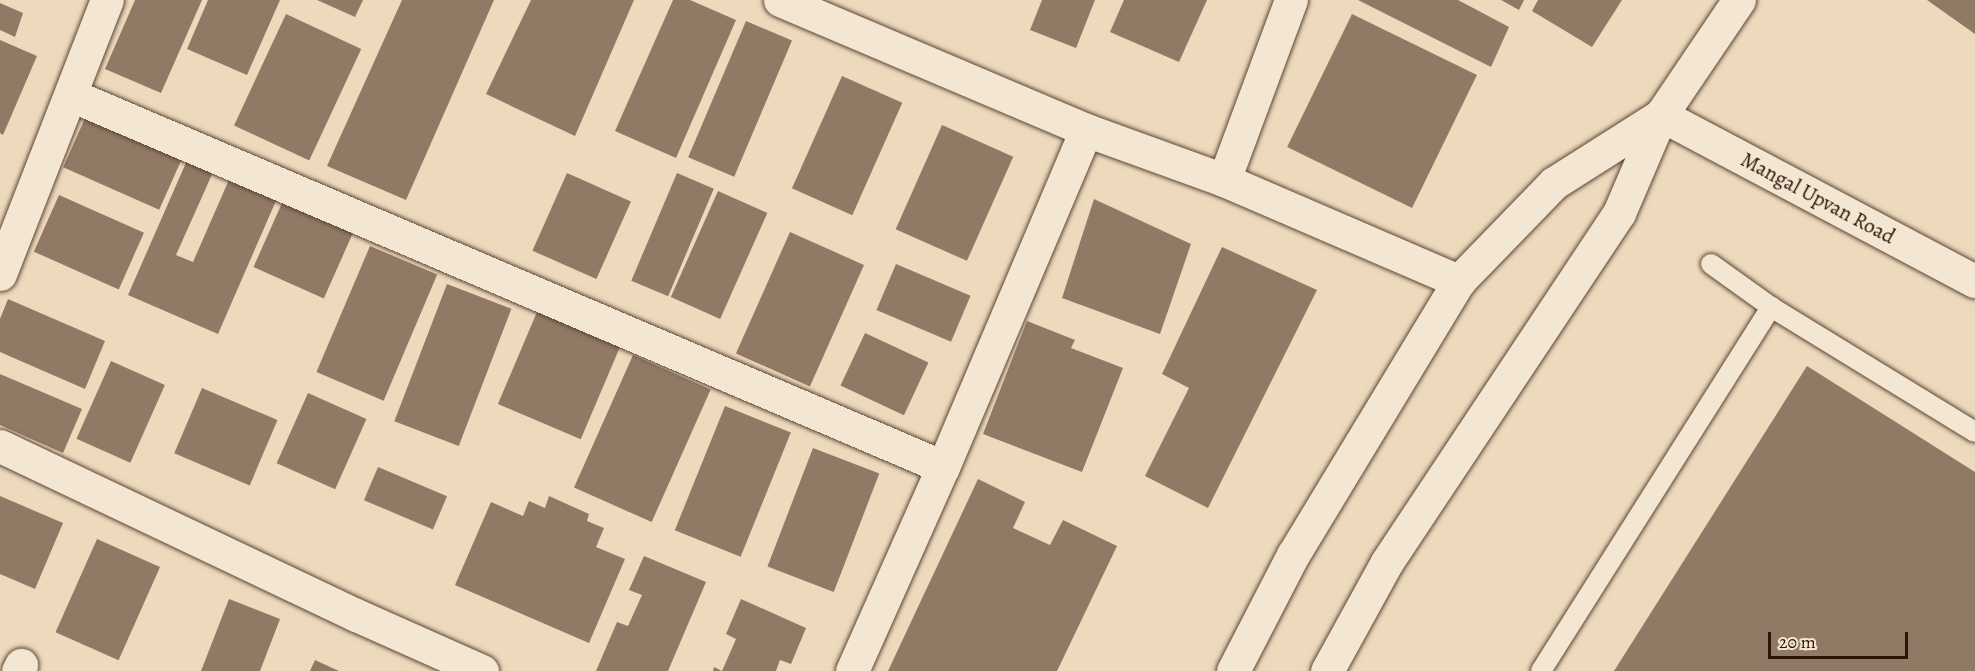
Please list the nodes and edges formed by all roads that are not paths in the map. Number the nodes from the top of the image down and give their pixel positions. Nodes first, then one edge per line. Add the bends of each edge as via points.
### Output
1 (107, 0) edge
2 (780, 0) edge
3 (1291, 0) edge
4 (1731, 3) edge
5 (71, 95) junction
6 (1660, 115) junction
7 (1086, 130) junction
8 (1224, 180) junction
9 (1711, 264) dead end
10 (0, 274) edge
11 (1459, 281) junction
12 (1975, 281) edge
13 (1771, 307) junction
14 (1975, 432) edge
15 (0, 446) edge
16 (943, 467) junction
17 (482, 671) edge
18 (852, 671) edge
19 (1233, 671) edge
20 (1327, 671) edge
21 (1541, 671) edge

1 - 5 street
2 - 7 street
3 - 8 street
4 - 6 street
5 - 10 street
5 - 16 street
6 - 11 street via 1554,183
6 - 12 street, Mangal Upvan Road
6 - 20 street via 1619,213 1387,562
7 - 8 street
7 - 16 street
8 - 11 street
9 - 13 lane
11 - 19 street via 1293,555
13 - 14 lane
13 - 21 lane
15 - 17 street
16 - 18 street

